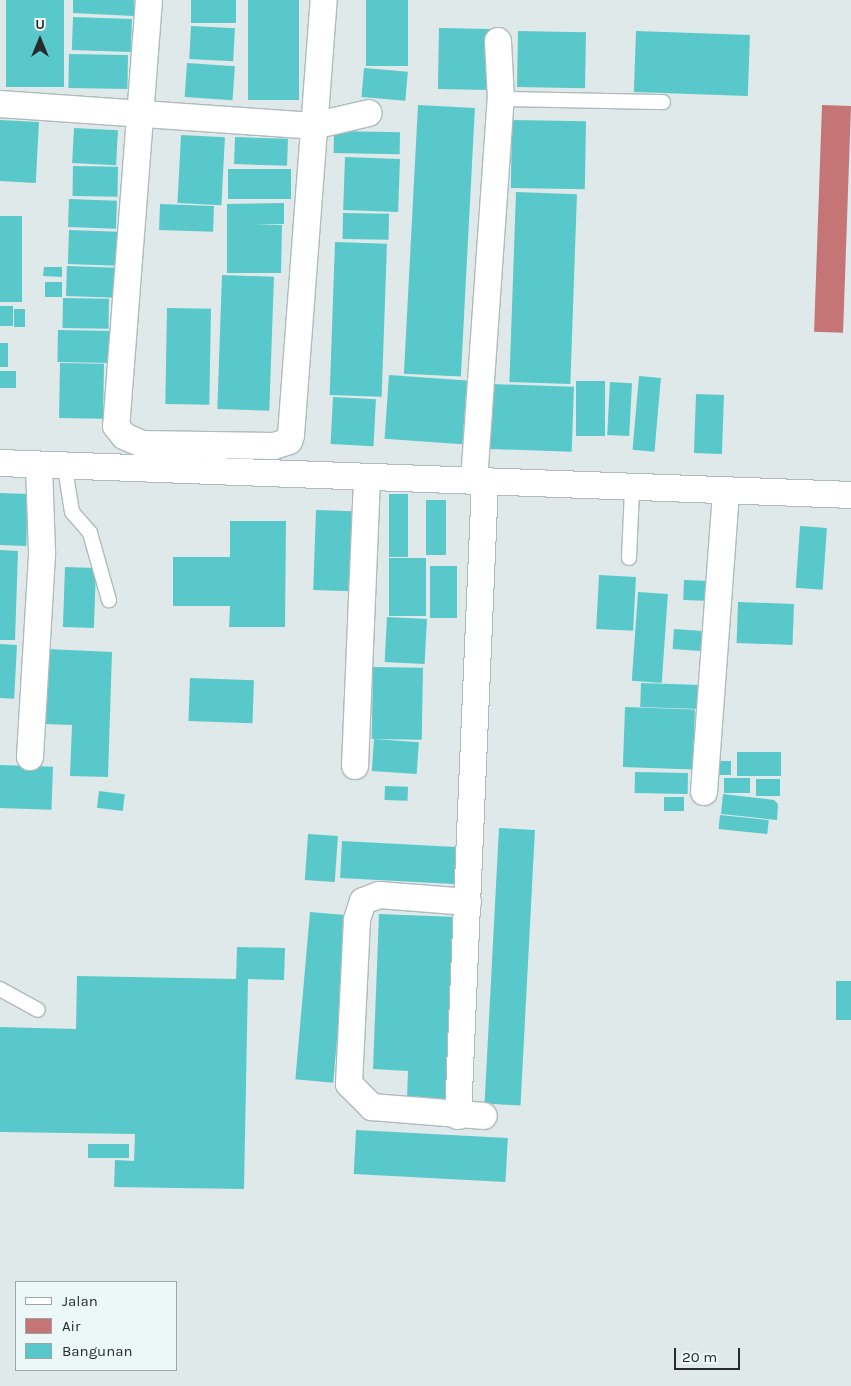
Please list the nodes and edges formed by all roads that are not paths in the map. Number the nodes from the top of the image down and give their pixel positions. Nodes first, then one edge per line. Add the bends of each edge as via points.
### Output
1 (149, 0) edge
2 (324, 0) edge
3 (498, 41) dead end
4 (501, 99) junction
5 (663, 102) dead end
6 (0, 104) edge
7 (369, 113) dead end
8 (139, 117) junction
9 (313, 126) junction
10 (0, 463) edge
11 (39, 465) junction
12 (65, 468) junction
13 (367, 478) junction
14 (480, 482) junction
15 (632, 490) junction
16 (726, 492) junction
17 (851, 495) edge
18 (629, 558) dead end
19 (109, 600) dead end
20 (30, 757) dead end
21 (355, 766) dead end
22 (704, 792) dead end
23 (468, 902) junction
24 (0, 989) edge
25 (38, 1010) dead end
26 (458, 1116) junction
27 (484, 1116) dead end

1 - 8 street
2 - 9 street
3 - 4 street
4 - 5 lane
4 - 14 street
6 - 8 street
7 - 9 street
8 - 9 street
8 - 9 street via 115,408 116,426 124,436 142,444 274,446 289,441
10 - 11 street
11 - 12 street
11 - 20 street via 42,552
12 - 13 street
12 - 19 lane via 72,512 90,533
13 - 14 street
13 - 21 street
14 - 15 street
14 - 23 street
15 - 16 street
15 - 18 lane
16 - 17 street
16 - 22 street
23 - 26 street
23 - 26 street via 379,895 363,901 357,920 348,1062 349,1084 372,1107
24 - 25 lane
26 - 27 street

